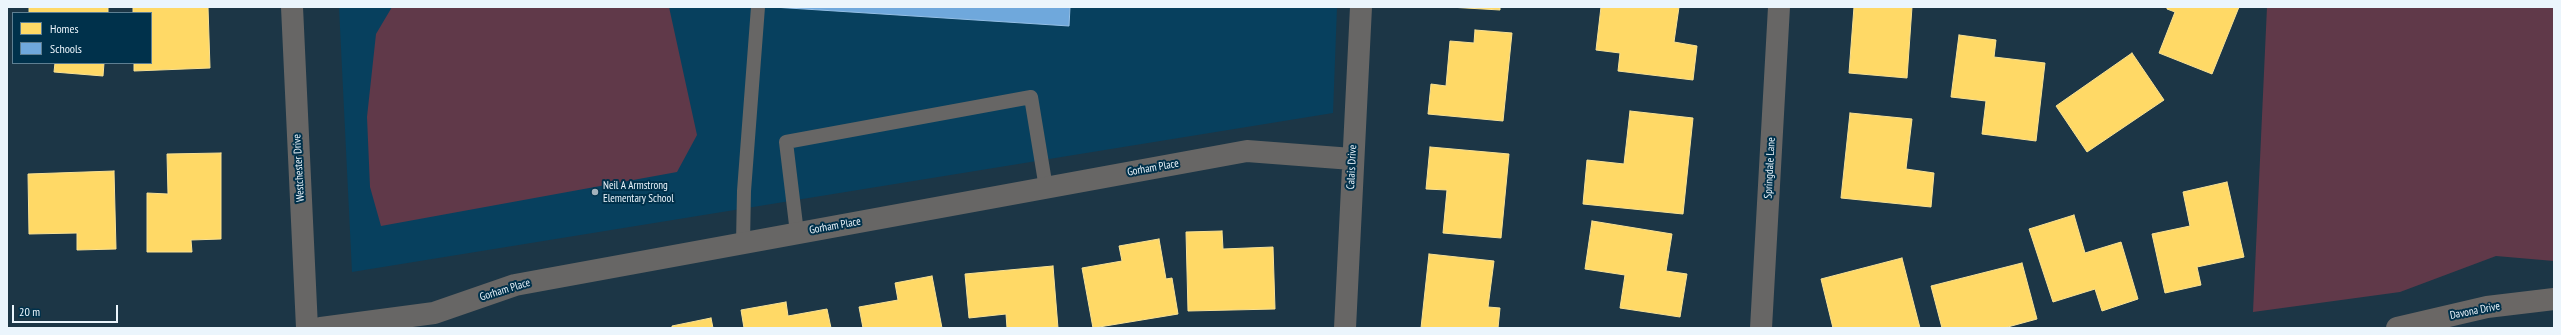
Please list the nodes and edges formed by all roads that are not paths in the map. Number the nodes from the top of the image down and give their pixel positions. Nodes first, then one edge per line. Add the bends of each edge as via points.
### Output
1 (292, 7) edge
2 (758, 7) edge
3 (1361, 7) edge
4 (1779, 7) edge
5 (1352, 159) junction
6 (1046, 188) junction
7 (797, 233) junction
8 (743, 243) junction
9 (2554, 299) edge
10 (307, 328) edge
11 (321, 328) edge
12 (1345, 328) edge
13 (1761, 328) edge
14 (2397, 328) edge

1 - 10 street, Westchester Drive
2 - 8 lane via 744,191
3 - 5 street, Calais Drive
4 - 13 street, Springdale Lane
5 - 6 street, Gorham Place via 1247,151
5 - 12 street, Calais Drive
6 - 7 street, Gorham Place
6 - 7 lane via 1031,97 786,142
7 - 8 street, Gorham Place
8 - 11 street, Gorham Place via 515,284 434,313
9 - 14 street, Davona Drive via 2487,307

